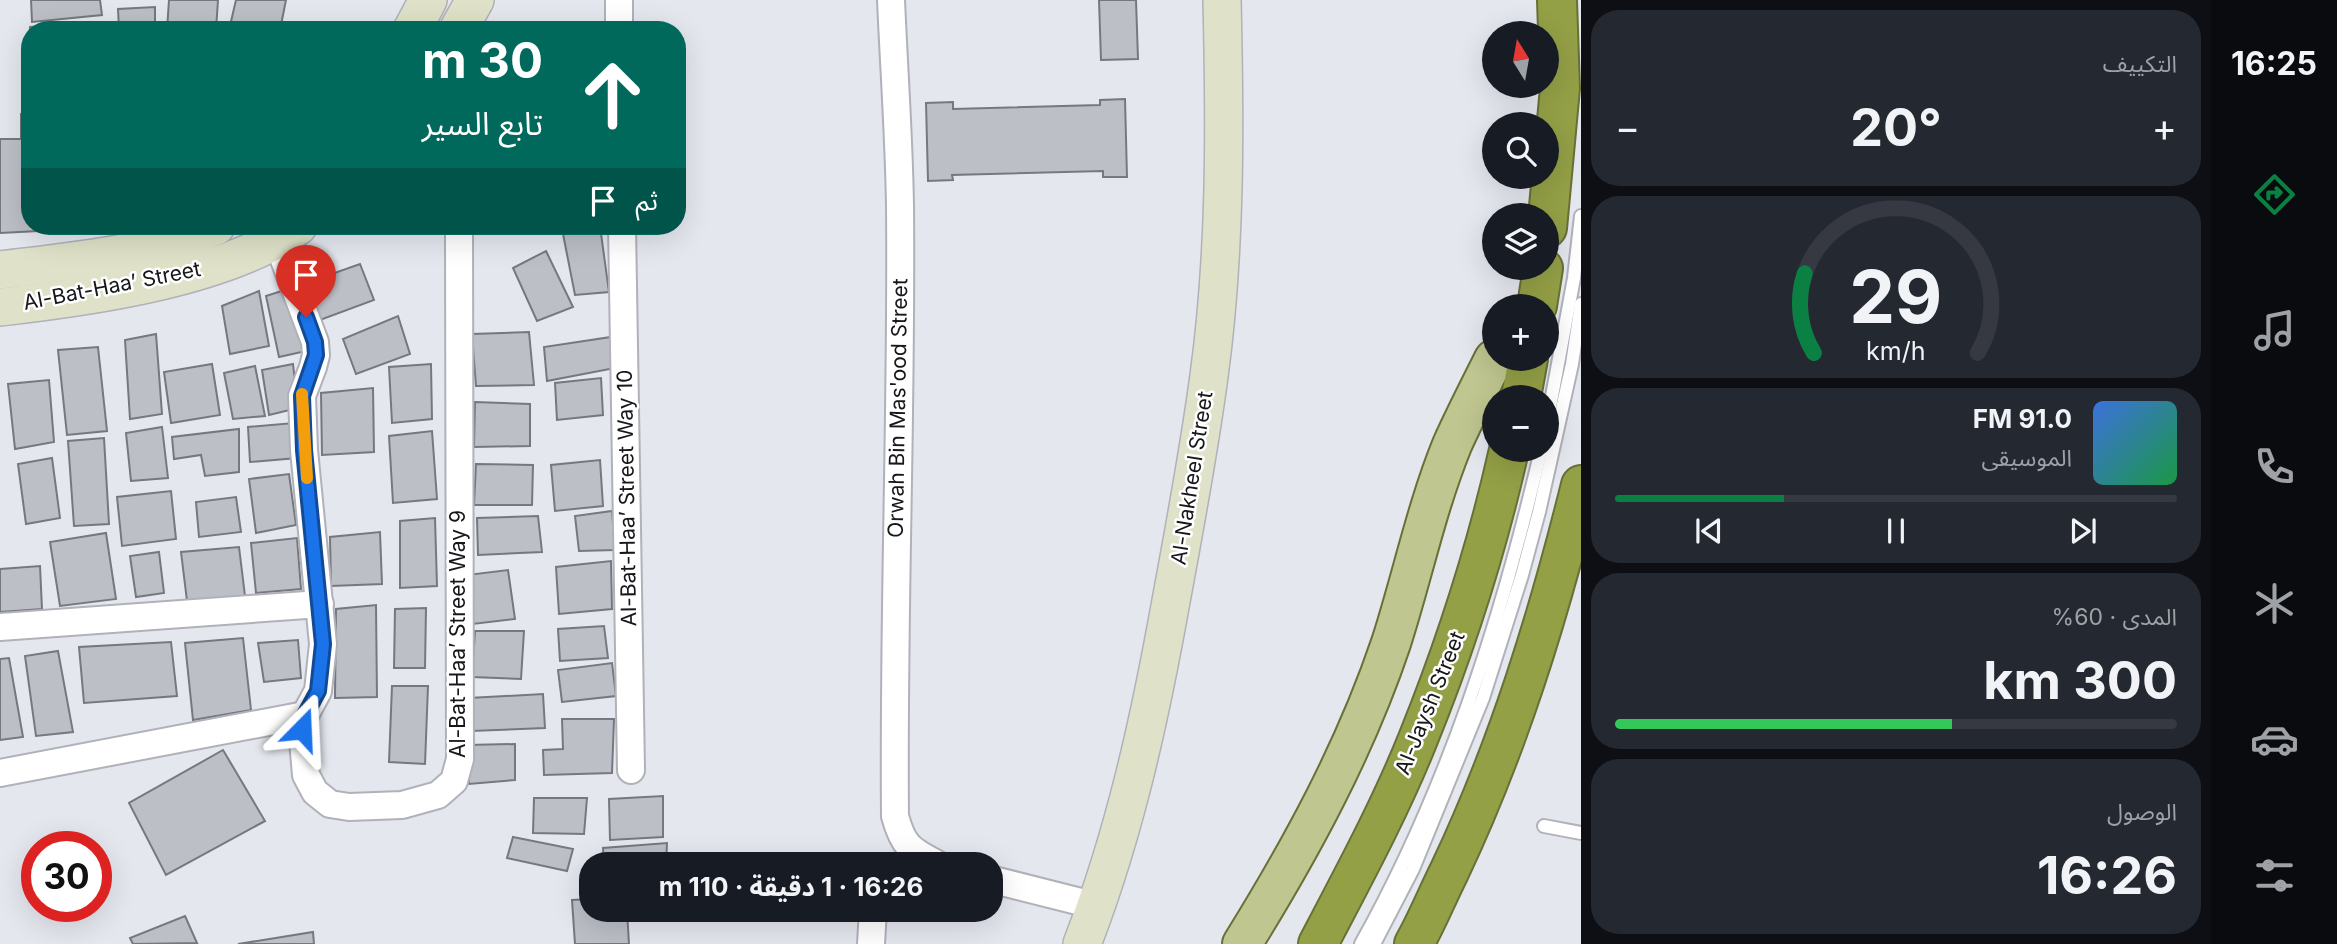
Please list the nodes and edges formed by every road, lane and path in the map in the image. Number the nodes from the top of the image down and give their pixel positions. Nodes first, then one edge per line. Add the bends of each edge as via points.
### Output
1 (428, 0) edge
2 (619, 0) edge
3 (891, 0) edge
4 (1222, 0) edge
5 (1558, 0) edge
6 (417, 21) edge
7 (620, 21) edge
8 (1549, 203) edge
9 (1581, 216) edge
10 (190, 235) edge
11 (283, 235) edge
12 (288, 235) edge
13 (459, 235) edge
14 (622, 235) edge
15 (0, 270) edge
16 (1581, 304) edge
17 (0, 307) edge
18 (1488, 371) edge
19 (1554, 385) edge
20 (1506, 462) edge
21 (1538, 462) edge
22 (1581, 485) edge
23 (320, 604) junction
24 (0, 627) edge
25 (305, 715) junction
26 (631, 770) dead end
27 (0, 773) edge
28 (1544, 826) dead end
29 (1581, 833) edge
30 (914, 852) edge
31 (1003, 882) edge
32 (1097, 906) junction
33 (872, 922) edge
34 (1422, 942) edge
35 (871, 944) edge
36 (1082, 944) edge
37 (1242, 944) edge
38 (1318, 944) edge
39 (1361, 944) edge
40 (1374, 944) edge

1 - 6 street
2 - 7 street
3 - 30 street, Orwah Bin Mas'ood Street via 900,205 895,816 900,836
4 - 32 street, Al-Nakheel Street via 1223,175 1209,374 1156,685 1130,802
5 - 8 highway via 1560,88
9 - 19 lane
10 - 15 street, Al-Bat-Haa’ Street via 128,252
11 - 17 street, Al-Bat-Haa’ Street via 198,271 126,288
12 - 23 street, Al-Bat-Haa’ Street Way 9 via 315,342 316,355 302,396
13 - 25 street, Al-Bat-Haa’ Street Way 9 via 460,759 454,781 438,795 416,803 330,804 315,792 306,775
14 - 26 street, Al-Bat-Haa’ Street Way 10
16 - 40 lane via 1539,512 1483,698 1413,869
18 - 37 main road via 1452,445 1390,645 1342,763 1284,876
20 - 38 highway, Al-Jaysh Street via 1460,626 1417,740
21 - 39 lane via 1474,690 1402,863
22 - 34 highway via 1527,678
23 - 24 street
23 - 25 street, Al-Bat-Haa’ Street Way 9 via 321,677
25 - 27 street
28 - 29 lane
31 - 32 street
32 - 36 street, Al-Nakheel Street
33 - 35 street

